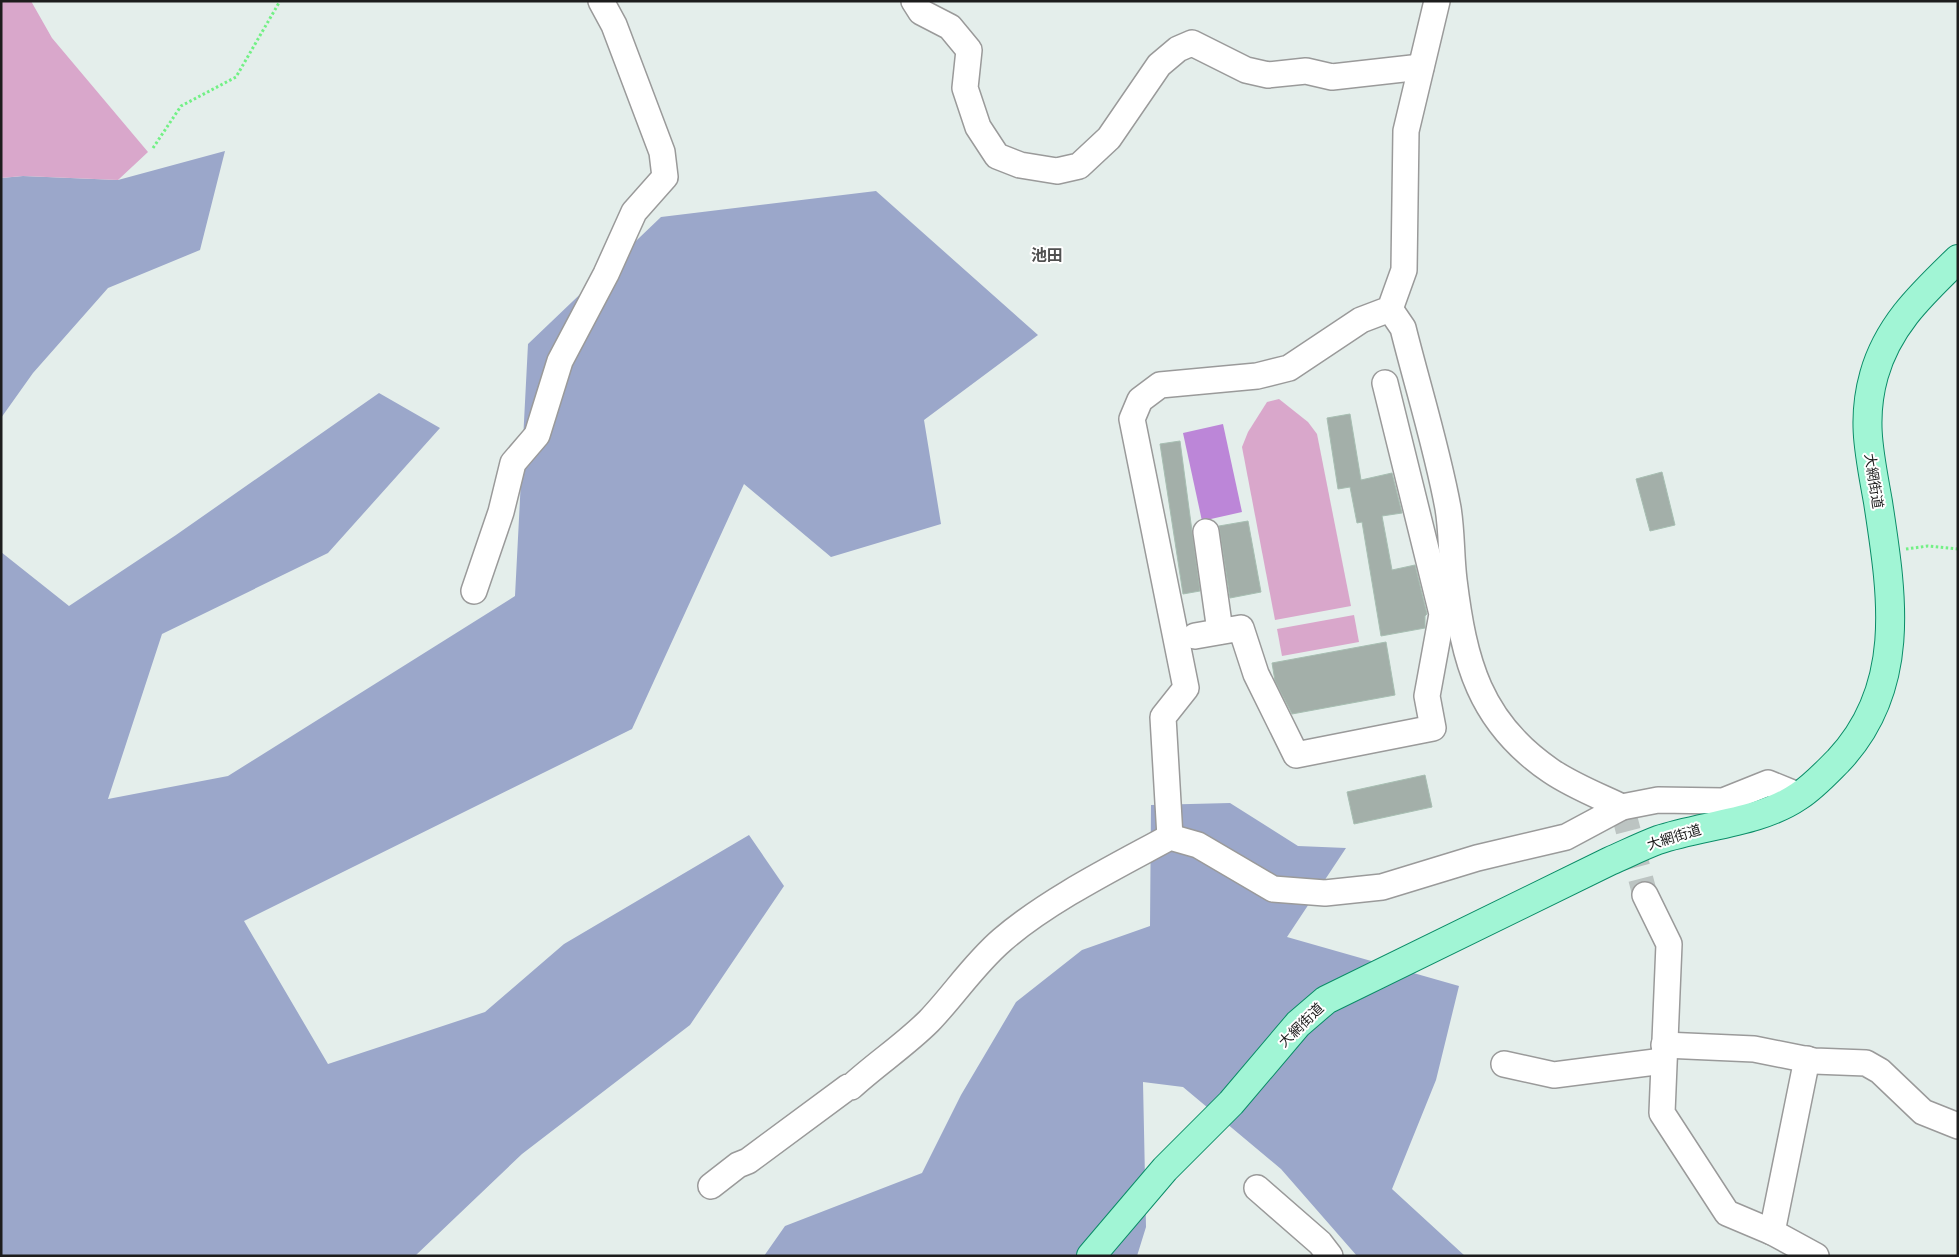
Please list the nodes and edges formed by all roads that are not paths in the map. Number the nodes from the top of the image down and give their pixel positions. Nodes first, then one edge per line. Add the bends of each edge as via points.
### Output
1 (601, 1) edge
2 (914, 1) edge
3 (1436, 1) edge
4 (1422, 67) junction
5 (1958, 260) edge
6 (1390, 308) junction
7 (1385, 383) dead end
8 (1206, 532) dead end
9 (1444, 579) junction
10 (474, 591) dead end
11 (1220, 631) junction
12 (1194, 636) dead end
13 (1800, 796) junction
14 (1622, 807) junction
15 (1170, 837) junction
16 (1645, 895) tunnel mouth
17 (1664, 1053) junction
18 (1808, 1059) junction
19 (1504, 1064) dead end
20 (1958, 1126) edge
21 (711, 1186) dead end
22 (1257, 1188) dead end
23 (1772, 1232) junction
24 (1092, 1256) edge
25 (1330, 1256) edge
26 (1816, 1256) edge

1 - 10 street via 614,24 662,152 665,176 634,212 560,361 537,435 513,463 501,512
2 - 4 street via 921,12 950,26 970,50 965,88 978,127 997,156 1020,165 1057,171 1079,166 1109,138 1159,65 1178,48 1192,43 1246,70 1268,75 1306,72 1332,77
3 - 4 street
4 - 6 street via 1406,131 1404,270
5 - 13 main road, 大網街道 via 1921,294 1895,326 1874,374 1866,428 1892,612 1885,676 1874,710 1854,744
6 - 9 street via 1403,328 1448,509
6 - 15 street via 1360,320 1289,368 1257,376 1160,385 1140,400 1132,420 1186,688 1163,717
7 - 9 street
8 - 11 street
9 - 11 street via 1442,614 1427,696 1433,728 1296,755 1256,674 1241,628
9 - 14 street via 1475,680 1493,714 1516,742 1551,771
11 - 12 street
13 - 14 street via 1768,783 1723,801 1658,800
13 - 24 main road, 大網街道 via 1769,812 1658,840 1326,1000 1298,1024 1231,1104 1165,1169
14 - 15 street via 1566,837 1477,858 1382,887 1325,893 1273,889 1198,845
15 - 21 street via 1042,910 1002,939 929,1021 851,1088 848,1086
16 - 17 street via 1669,944
17 - 18 street via 1754,1049
17 - 19 street via 1554,1075
17 - 23 street via 1662,1113 1727,1213
18 - 20 street via 1866,1063 1880,1071 1923,1112
18 - 23 street
22 - 25 street via 1320,1243
23 - 26 street

